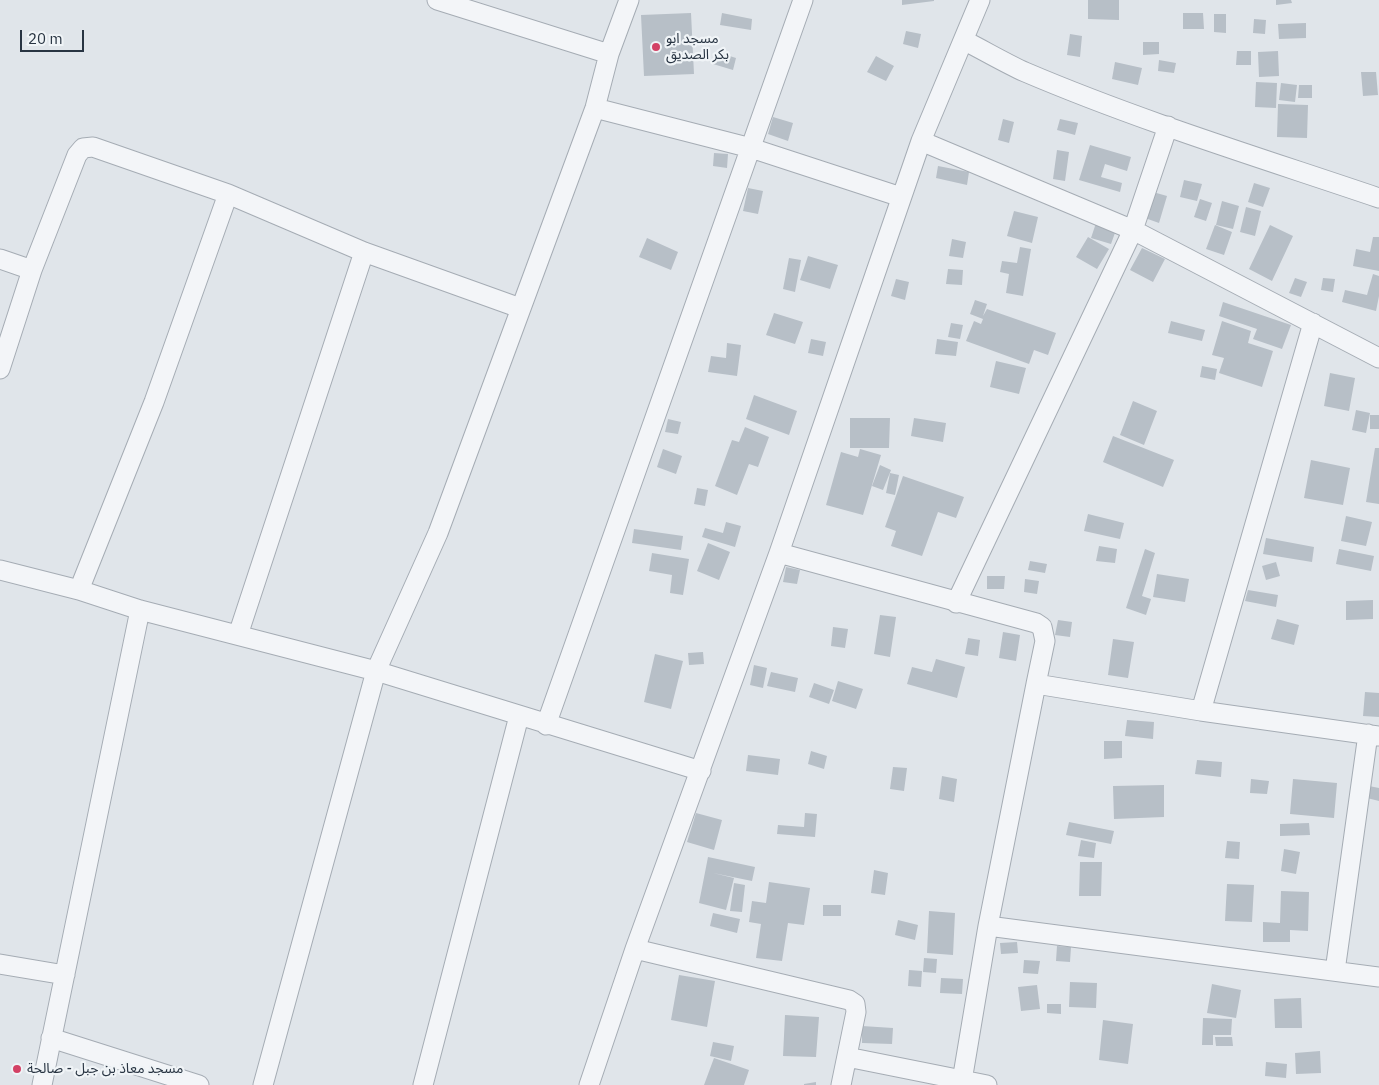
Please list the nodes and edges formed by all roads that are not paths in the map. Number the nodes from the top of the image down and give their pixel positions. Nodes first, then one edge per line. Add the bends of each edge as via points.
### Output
1 (437, 0) edge
2 (629, 0) edge
3 (803, 0) edge
4 (980, 0) edge
5 (471, 5) edge
6 (965, 41) junction
7 (609, 54) junction
8 (595, 108) junction
9 (1168, 126) junction
10 (921, 141) junction
11 (751, 148) junction
12 (228, 194) junction
13 (901, 197) junction
14 (1379, 198) edge
15 (1133, 230) junction
16 (364, 252) junction
17 (0, 259) edge
18 (32, 270) junction
19 (520, 308) junction
20 (1313, 323) junction
21 (1379, 358) edge
22 (0, 368) edge
23 (779, 553) junction
24 (0, 570) edge
25 (79, 590) junction
26 (956, 603) junction
27 (140, 610) junction
28 (238, 634) junction
29 (376, 671) junction
30 (1036, 684) junction
31 (1201, 711) junction
32 (519, 716) junction
33 (546, 725) junction
34 (1374, 735) edge
35 (701, 771) junction
36 (988, 926) junction
37 (635, 949) junction
38 (0, 964) edge
39 (1335, 971) junction
40 (65, 976) junction
41 (1379, 977) edge
42 (51, 1038) junction
43 (847, 1057) junction
44 (962, 1081) junction
45 (42, 1085) edge
46 (199, 1085) edge
47 (263, 1085) edge
48 (423, 1085) edge
49 (589, 1085) edge
50 (841, 1085) edge
51 (987, 1085) edge

1 - 5 street
2 - 7 street
3 - 11 street
4 - 6 street
5 - 7 street
6 - 9 street via 1024,72
6 - 10 street
7 - 8 street
8 - 11 street
8 - 19 street
9 - 14 street
9 - 15 street
10 - 13 street
10 - 15 street
11 - 13 street
11 - 33 street
12 - 16 street
12 - 18 street via 93,147 83,148 77,155
12 - 25 street via 154,402
13 - 23 street
15 - 20 street
15 - 26 street
16 - 19 street
16 - 28 street
17 - 18 street
18 - 22 street
19 - 29 street via 438,533
20 - 21 street
20 - 31 street
23 - 26 street
23 - 35 street
24 - 25 street
25 - 27 street
26 - 30 street via 1036,623 1042,628 1045,641
27 - 28 street
27 - 40 street
28 - 29 street
29 - 32 street
29 - 47 street
30 - 31 street
30 - 36 street
31 - 34 street
32 - 33 street
32 - 48 street
33 - 35 street
34 - 39 street
35 - 37 street
36 - 39 street
36 - 44 street
37 - 43 street via 849,1000 855,1004 856,1012
37 - 49 street
38 - 40 street
39 - 41 street
40 - 42 street
42 - 45 street
42 - 46 street
43 - 44 street
43 - 50 street
44 - 51 street

